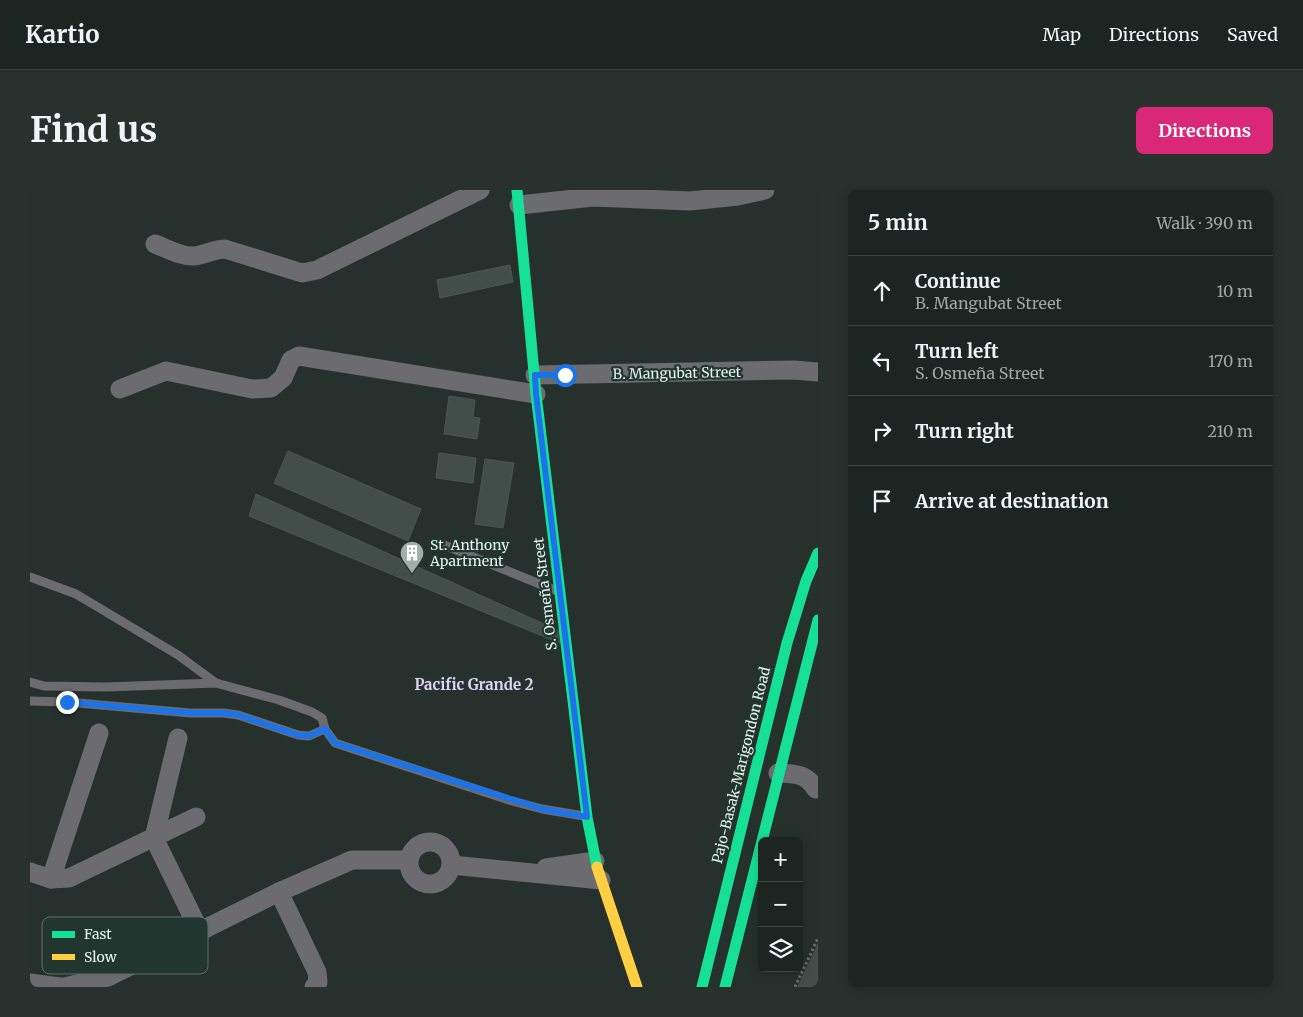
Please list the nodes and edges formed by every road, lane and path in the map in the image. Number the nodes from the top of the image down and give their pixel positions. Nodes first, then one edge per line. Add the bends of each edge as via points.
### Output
1 (480, 190) edge
2 (765, 190) edge
3 (518, 197) edge
4 (155, 244) dead end
5 (818, 372) edge
6 (536, 385) junction
7 (120, 389) dead end
8 (439, 543) dead end
9 (818, 553) edge
10 (30, 577) edge
11 (559, 592) junction
12 (817, 623) edge
13 (30, 682) edge
14 (216, 683) junction
15 (30, 701) edge
16 (325, 729) junction
17 (99, 733) dead end
18 (178, 738) dead end
19 (778, 774) junction
20 (818, 789) edge
21 (196, 817) dead end
22 (587, 817) junction
23 (154, 838) junction
24 (409, 860) junction
25 (595, 861) junction
26 (452, 865) junction
27 (30, 872) edge
28 (512, 872) junction
29 (51, 879) junction
30 (601, 880) junction
31 (279, 892) junction
32 (193, 917) edge
33 (208, 928) edge
34 (818, 938) edge
35 (114, 974) edge
36 (30, 983) edge
37 (60, 987) edge
38 (64, 987) edge
39 (314, 987) edge
40 (637, 987) edge
41 (702, 987) edge
42 (725, 987) edge
43 (795, 987) edge

1 - 4 street via 317,270 302,273 225,249 191,256
2 - 3 street via 690,200
3 - 6 main road, S. Osmeña Street
5 - 6 street, B. Mangubat Street via 794,370
6 - 7 street, B. Mangubat Street via 299,356 291,360 283,378 271,388 252,389 166,371
6 - 11 main road, S. Osmeña Street
8 - 11 lane
9 - 41 main road, Pajo-Basak-Marigondon Road via 787,643
10 - 14 lane via 76,594 178,655
11 - 22 main road, S. Osmeña Street
12 - 19 main road
13 - 14 lane via 44,686 106,687
14 - 16 lane via 312,712 322,718
15 - 16 lane via 223,713 298,735 309,736
16 - 22 lane via 335,743 542,809
17 - 29 street
18 - 23 street
19 - 20 street via 800,775
19 - 42 main road
21 - 23 street
22 - 25 main road, S. Osmeña Street
23 - 29 street via 69,878
23 - 32 street
24 - 26 street via 420,844 433,842 445,847
24 - 26 street via 412,875 432,885 445,879
24 - 31 street via 352,860
25 - 28 street
25 - 30 main road, S. Osmeña Street
26 - 28 street
27 - 29 street
28 - 30 street
30 - 40 main road, S. Osmeña Street
31 - 33 street
31 - 39 street via 317,972 318,982
34 - 43 path
35 - 38 street
36 - 37 street

